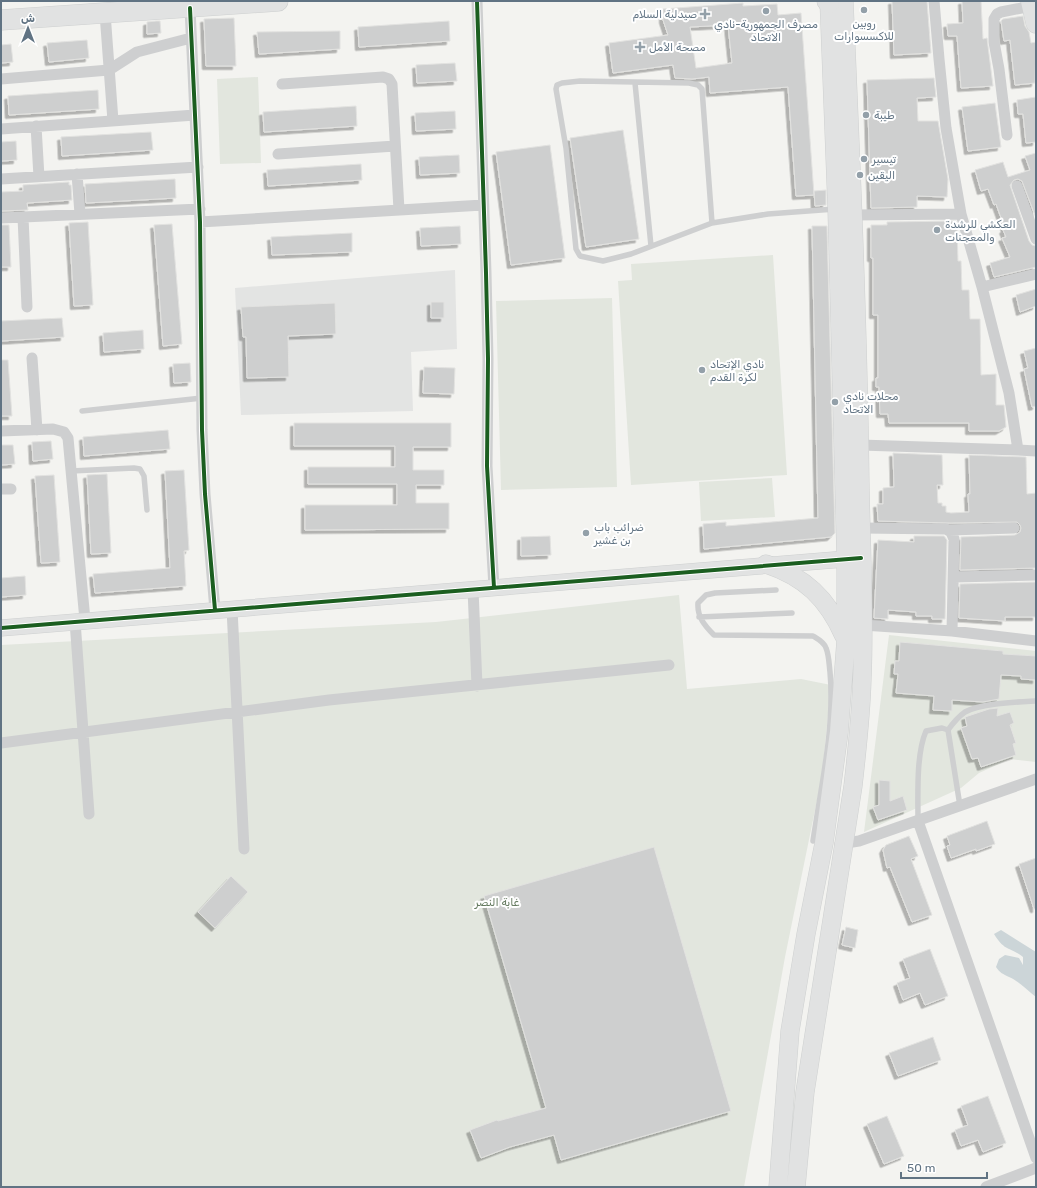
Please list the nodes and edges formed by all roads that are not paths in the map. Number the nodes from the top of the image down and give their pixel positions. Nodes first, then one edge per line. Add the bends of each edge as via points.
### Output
1 (278, 1) edge
2 (477, 1) edge
3 (832, 1) edge
4 (934, 1) edge
5 (190, 8) junction
6 (1033, 10) edge
7 (105, 13) junction
8 (1, 20) edge
9 (191, 38) junction
10 (110, 70) junction
11 (1, 79) edge
12 (635, 83) junction
13 (282, 84) dead end
14 (195, 115) junction
15 (112, 121) junction
16 (36, 126) junction
17 (1, 129) edge
18 (1007, 135) dead end
19 (395, 146) junction
20 (278, 154) dead end
21 (198, 167) junction
22 (77, 174) junction
23 (39, 176) junction
24 (1, 179) edge
25 (1017, 186) dead end
26 (483, 205) junction
27 (200, 209) junction
28 (399, 210) junction
29 (845, 212) junction
30 (80, 214) junction
31 (961, 214) junction
32 (24, 217) junction
33 (1, 218) edge
34 (200, 222) junction
35 (712, 223) junction
36 (1036, 239) edge
37 (651, 246) junction
38 (1036, 274) edge
39 (982, 287) junction
40 (27, 306) dead end
41 (32, 358) dead end
42 (202, 398) junction
43 (82, 411) dead end
44 (37, 430) junction
45 (1, 431) edge
46 (860, 445) junction
47 (1018, 450) junction
48 (1036, 451) edge
49 (71, 471) junction
50 (147, 510) dead end
51 (861, 528) junction
52 (1014, 528) dead end
53 (948, 530) junction
54 (853, 558) junction
55 (766, 564) junction
56 (1036, 575) edge
57 (954, 577) junction
58 (494, 588) junction
59 (473, 589) junction
60 (776, 590) dead end
61 (232, 609) junction
62 (215, 610) junction
63 (792, 613) dead end
64 (699, 617) junction
65 (80, 621) junction
66 (863, 625) junction
67 (1, 628) edge
68 (952, 631) junction
69 (846, 640) junction
70 (1036, 641) edge
71 (668, 665) dead end
72 (477, 686) junction
73 (1036, 701) edge
74 (238, 713) junction
75 (948, 730) junction
76 (83, 733) junction
77 (1, 743) edge
78 (1036, 778) edge
79 (960, 806) junction
80 (89, 814) dead end
81 (918, 820) junction
82 (818, 842) junction
83 (844, 844) junction
84 (244, 849) dead end
85 (790, 1031) junction
86 (813, 1034) junction
87 (1036, 1158) edge
88 (1036, 1168) edge
89 (778, 1187) edge
90 (796, 1187) edge
91 (986, 1187) edge

1 - 5 highway
2 - 26 street
3 - 29 main road
4 - 31 street via 946,128
5 - 7 highway
5 - 9 street
6 - 18 street via 1001,12 994,19 994,42
7 - 8 highway
7 - 10 street
9 - 10 street via 137,52
9 - 14 street
10 - 11 street
10 - 15 street
12 - 35 lane via 688,83 698,85 702,89
12 - 37 lane
12 - 37 lane via 580,81 562,83 557,85 556,89 566,148 576,249 580,256 603,261
13 - 19 street via 383,77 389,79 392,84
14 - 15 street
14 - 21 street
15 - 16 street
16 - 17 street
16 - 23 street
19 - 20 street
19 - 28 street
21 - 22 street
21 - 27 street
22 - 23 street
22 - 30 street
23 - 24 street
25 - 36 street
26 - 28 street
26 - 58 street via 488,359 486,460
27 - 30 street
27 - 34 street
28 - 34 street
29 - 31 street
29 - 35 lane via 768,214
29 - 46 main road
29 - 54 main road
30 - 32 street
31 - 39 street
32 - 33 street
32 - 40 street
34 - 42 street
35 - 37 lane
38 - 39 street
39 - 47 street via 1009,393
41 - 44 street
42 - 43 lane
42 - 62 street via 205,494
44 - 45 street
44 - 49 street via 53,429 64,432 68,438
46 - 47 street
46 - 51 main road
47 - 48 street
49 - 50 lane via 140,469 144,476
49 - 65 street
51 - 53 street
51 - 54 main road
52 - 53 street
53 - 57 street via 954,539
54 - 55 street
54 - 66 main road
54 - 69 main road
55 - 58 street
55 - 69 main road via 796,577 813,590 831,610
56 - 57 street
57 - 68 street
58 - 59 street
59 - 61 street
59 - 72 street
60 - 64 lane via 706,595 698,603
61 - 62 street
61 - 74 street
62 - 65 street
63 - 64 lane
64 - 82 lane via 714,635 813,636 826,647 831,684
65 - 67 street
65 - 76 street
66 - 68 street
66 - 83 main road via 858,738
68 - 70 street
69 - 82 main road via 839,732
71 - 72 street
72 - 74 street via 329,700
73 - 75 lane via 1008,702 967,711
74 - 76 street
74 - 84 street
75 - 79 lane
75 - 81 lane via 935,728 926,731 918,777
76 - 77 street
76 - 80 street
78 - 79 street
79 - 81 street
81 - 83 street
81 - 87 street
82 - 83 street
82 - 85 main road
83 - 86 main road
85 - 86 main road
85 - 89 main road
86 - 90 main road
88 - 91 street

